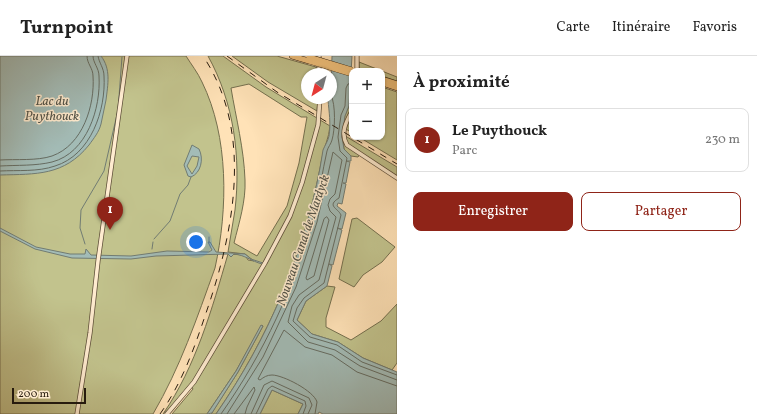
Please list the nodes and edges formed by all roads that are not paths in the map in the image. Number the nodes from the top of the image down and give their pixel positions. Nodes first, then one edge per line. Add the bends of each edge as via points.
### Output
1 (127, 56) edge
2 (292, 56) edge
3 (319, 56) edge
4 (357, 56) edge
5 (308, 58) edge
6 (319, 68) edge
7 (356, 68) edge
8 (349, 69) edge
9 (349, 73) edge
10 (385, 80) edge
11 (385, 84) edge
12 (397, 84) edge
13 (397, 88) edge
14 (320, 104) edge
15 (349, 117) edge
16 (397, 178) edge
17 (77, 414) edge
18 (168, 414) edge

1 - 17 street via 98,260 90,336
2 - 5 highway
3 - 6 street
4 - 7 street
5 - 8 highway, bridge
5 - 9 highway, bridge
10 - 12 highway
11 - 13 highway
14 - 18 street via 318,125 290,216 195,380
15 - 16 street via 344,138 348,146

